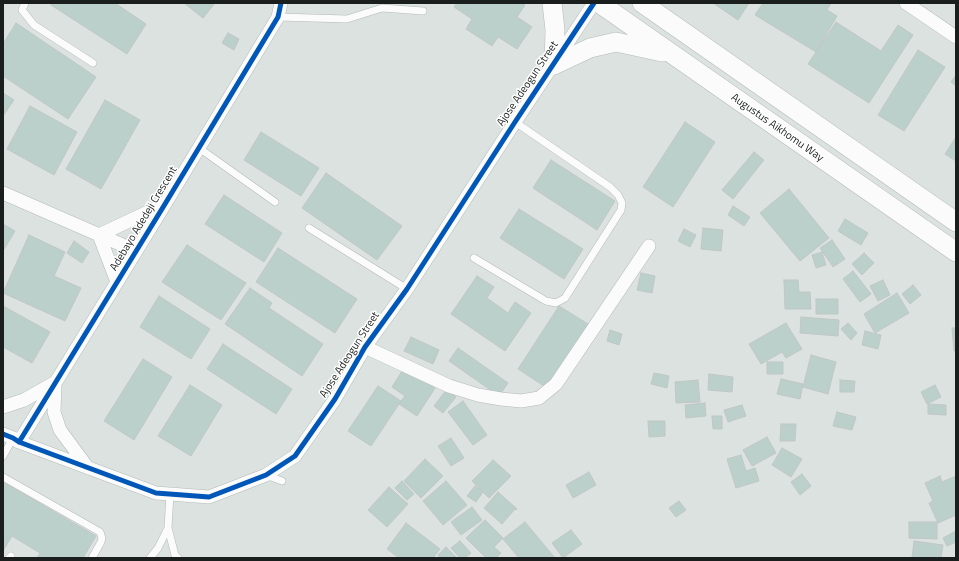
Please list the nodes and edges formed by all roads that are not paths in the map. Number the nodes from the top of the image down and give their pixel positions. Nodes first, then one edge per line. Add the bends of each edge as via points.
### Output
1 (25, 3) edge
2 (281, 3) edge
3 (552, 3) edge
4 (594, 3) edge
5 (599, 3) edge
6 (642, 3) edge
7 (906, 3) edge
8 (423, 11) dead end
9 (278, 17) junction
10 (956, 36) edge
11 (672, 54) junction
12 (93, 63) dead end
13 (554, 65) junction
14 (515, 122) junction
15 (199, 148) junction
16 (3, 193) edge
17 (275, 202) dead end
18 (165, 204) junction
19 (956, 222) edge
20 (309, 228) dead end
21 (99, 235) junction
22 (649, 246) dead end
23 (136, 251) junction
24 (956, 252) edge
25 (474, 258) dead end
26 (117, 282) junction
27 (407, 289) junction
28 (365, 347) junction
29 (56, 382) junction
30 (3, 407) edge
31 (11, 438) edge
32 (3, 456) edge
33 (88, 468) junction
34 (266, 475) junction
35 (3, 477) edge
36 (282, 481) dead end
37 (170, 494) junction
38 (168, 528) junction
39 (92, 558) edge
40 (150, 558) edge
41 (178, 558) edge

1 - 12 lane via 22,10 34,25
2 - 9 street, Adebayo Adedeji Crescent
3 - 13 street via 555,30
4 - 13 street, Ajose Adeogun Street
5 - 11 street, Augustus Aikhomu Way
6 - 19 street
7 - 10 street
8 - 9 lane via 382,8 347,19
9 - 15 street, Adebayo Adedeji Crescent
11 - 13 street via 616,42 590,48
11 - 24 street, Augustus Aikhomu Way
13 - 14 street, Ajose Adeogun Street
14 - 25 lane via 610,187 622,203 621,210 565,298 556,302 546,301
14 - 27 street, Ajose Adeogun Street
15 - 17 lane
15 - 18 street, Adebayo Adedeji Crescent
16 - 21 street
18 - 21 street
18 - 23 street, Adebayo Adedeji Crescent
20 - 27 lane
21 - 23 street
21 - 26 street
22 - 28 street via 556,384 539,398 522,401 478,395 449,386
23 - 26 street, Adebayo Adedeji Crescent
26 - 29 street, Adebayo Adedeji Crescent
27 - 28 street, Ajose Adeogun Street
28 - 34 street, Ajose Adeogun Street via 334,399 295,456
29 - 30 street via 24,400
29 - 31 street, Adebayo Adedeji Crescent
29 - 33 street via 54,412 60,430
31 - 32 lane
31 - 33 street, Ajose Adeogun Street
33 - 37 street, Ajose Adeogun Street via 156,493
34 - 36 lane
34 - 37 street, Ajose Adeogun Street via 209,497
35 - 39 lane via 100,532 101,542
37 - 38 lane
38 - 40 lane
38 - 41 lane

